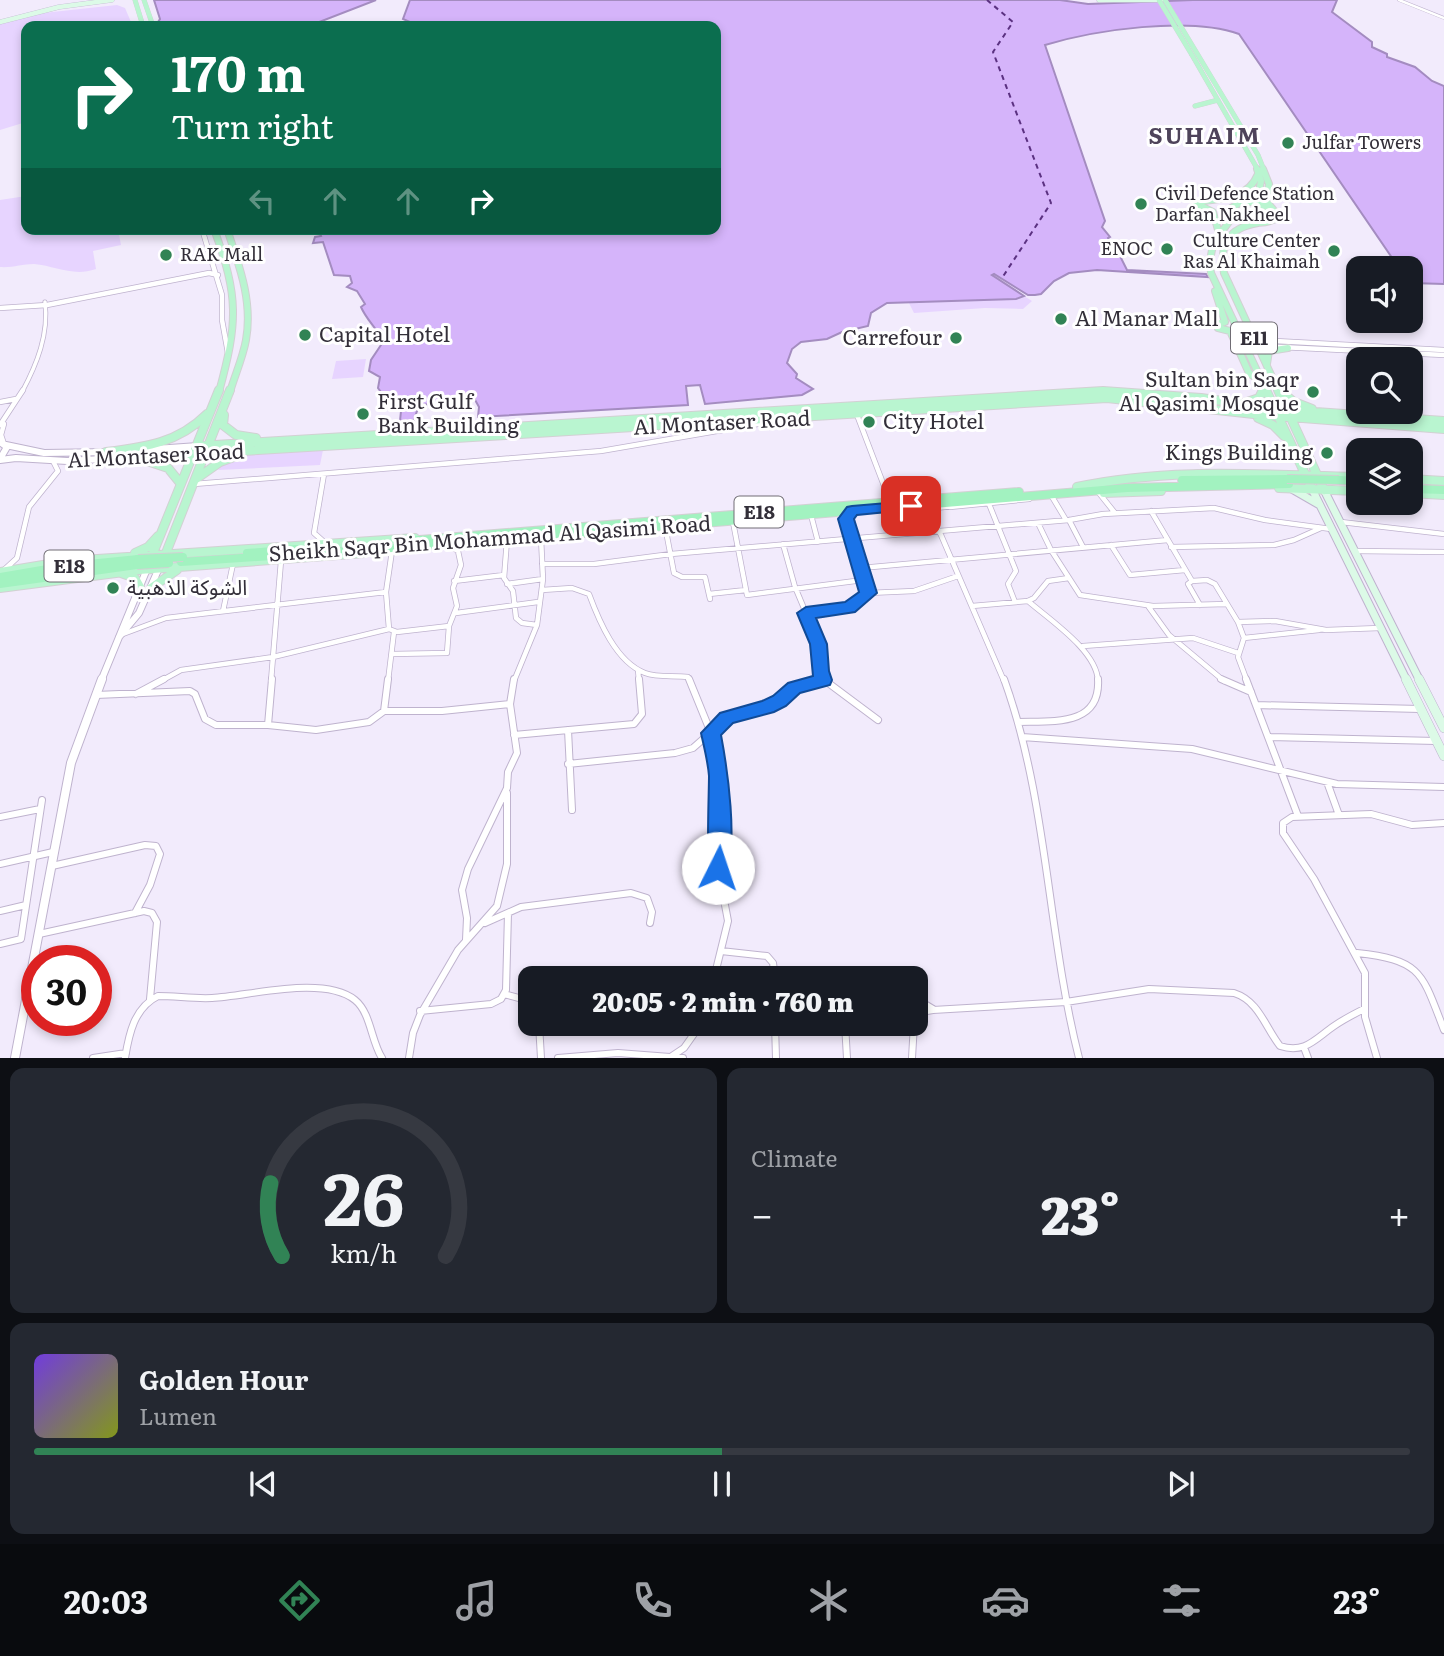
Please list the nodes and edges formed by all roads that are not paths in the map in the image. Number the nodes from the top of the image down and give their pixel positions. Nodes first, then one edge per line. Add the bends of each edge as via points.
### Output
1 (95, 0) edge
2 (113, 0) edge
3 (135, 0) edge
4 (144, 0) edge
5 (1099, 0) edge
6 (1151, 0) edge
7 (1162, 0) edge
8 (1399, 0) edge
9 (128, 1) edge
10 (138, 8) junction
11 (1444, 18) edge
12 (0, 21) edge
13 (142, 21) edge
14 (151, 21) edge
15 (1195, 56) junction
16 (1218, 100) junction
17 (1195, 106) dead end
18 (1258, 171) junction
19 (1244, 202) junction
20 (1272, 208) junction
21 (1232, 212) junction
22 (1258, 223) junction
23 (1218, 230) junction
24 (204, 235) edge
25 (216, 235) edge
26 (229, 235) edge
27 (214, 267) junction
28 (218, 275) junction
29 (1216, 284) junction
30 (46, 303) junction
31 (0, 307) edge
32 (1227, 307) junction
33 (234, 326) junction
34 (1249, 326) junction
35 (246, 342) junction
36 (1258, 346) junction
37 (1392, 347) edge
38 (1289, 348) junction
39 (1346, 351) edge
40 (1423, 351) edge
41 (1423, 354) edge
42 (1444, 354) edge
43 (228, 357) junction
44 (1268, 367) junction
45 (1275, 384) junction
46 (1264, 385) junction
47 (1103, 391) junction
48 (16, 399) junction
49 (1083, 399) junction
50 (0, 402) edge
51 (1216, 405) junction
52 (211, 409) junction
53 (224, 410) junction
54 (1276, 413) junction
55 (1289, 414) junction
56 (857, 415) junction
57 (1329, 417) junction
58 (5, 420) junction
59 (774, 420) junction
60 (1444, 421) edge
61 (0, 425) edge
62 (1444, 429) edge
63 (1299, 436) junction
64 (308, 439) junction
65 (1289, 441) junction
66 (3, 444) edge
67 (208, 449) junction
68 (196, 450) junction
69 (267, 451) junction
70 (106, 452) junction
71 (135, 457) junction
72 (0, 459) edge
73 (52, 461) junction
74 (1298, 461) junction
75 (1312, 465) junction
76 (324, 474) junction
77 (1305, 475) junction
78 (1317, 475) junction
79 (1287, 481) junction
80 (194, 483) junction
81 (1340, 483) junction
82 (1346, 483) edge
83 (1346, 483) edge
84 (181, 484) junction
85 (1423, 487) edge
86 (1423, 487) edge
87 (1444, 488) edge
88 (1312, 489) junction
89 (1324, 490) junction
90 (886, 491) junction
91 (1099, 493) junction
92 (1053, 494) junction
93 (1032, 496) junction
94 (898, 500) junction
95 (877, 502) junction
96 (989, 504) junction
97 (1331, 504) junction
98 (953, 505) junction
99 (1320, 505) junction
100 (911, 506) junction
101 (852, 511) junction
102 (1150, 511) junction
103 (835, 512) junction
104 (1115, 513) junction
105 (810, 514) junction
106 (930, 516) junction
107 (846, 519) junction
108 (732, 520) junction
109 (1068, 520) junction
110 (1339, 522) junction
111 (1038, 523) junction
112 (665, 526) junction
113 (999, 526) junction
114 (1321, 528) junction
115 (1332, 529) junction
116 (162, 531) junction
117 (938, 532) junction
118 (173, 533) junction
119 (1444, 534) edge
120 (541, 537) junction
121 (854, 539) junction
122 (507, 540) junction
123 (1168, 540) junction
124 (818, 541) junction
125 (329, 543) junction
126 (441, 543) junction
127 (468, 543) junction
128 (783, 544) junction
129 (1111, 545) junction
130 (1171, 547) junction
131 (738, 548) junction
132 (1084, 548) junction
133 (1051, 550) junction
134 (194, 551) junction
135 (392, 551) junction
136 (458, 551) junction
137 (1354, 551) junction
138 (1444, 552) edge
139 (166, 553) junction
140 (1010, 553) junction
141 (153, 554) junction
142 (671, 554) junction
143 (128, 556) junction
144 (17, 558) junction
145 (950, 558) junction
146 (281, 561) junction
147 (138, 562) junction
148 (183, 562) junction
149 (233, 564) junction
150 (542, 564) junction
151 (28, 566) junction
152 (159, 568) junction
153 (861, 568) junction
154 (147, 569) junction
155 (1185, 570) junction
156 (115, 572) junction
157 (0, 573) edge
158 (504, 575) junction
159 (958, 576) junction
160 (1070, 578) junction
161 (543, 579) junction
162 (863, 580) junction
163 (454, 581) junction
164 (1192, 581) junction
165 (507, 584) junction
166 (0, 586) edge
167 (140, 587) junction
168 (795, 587) junction
169 (151, 588) junction
170 (542, 590) junction
171 (746, 590) junction
172 (386, 592) junction
173 (868, 593) junction
174 (1028, 601) junction
175 (1015, 602) junction
176 (538, 603) junction
177 (1227, 604) junction
178 (515, 605) junction
179 (1147, 605) junction
180 (1200, 605) junction
181 (276, 606) junction
182 (972, 606) junction
183 (223, 611) junction
184 (456, 612) junction
185 (806, 613) junction
186 (1238, 622) junction
187 (537, 625) junction
188 (449, 626) junction
189 (1380, 628) junction
190 (1326, 629) junction
191 (391, 630) junction
192 (120, 636) junction
193 (1170, 638) junction
194 (1244, 638) junction
195 (1082, 646) junction
196 (1238, 653) junction
197 (392, 654) junction
198 (273, 657) junction
199 (638, 670) junction
200 (823, 680) junction
201 (1252, 692) junction
202 (95, 695) junction
203 (133, 696) junction
204 (510, 704) junction
205 (1256, 705) junction
206 (1420, 709) junction
207 (384, 711) junction
208 (878, 720) dead end
209 (1018, 722) junction
210 (268, 725) junction
211 (1444, 728) edge
212 (568, 730) junction
213 (711, 733) junction
214 (513, 735) junction
215 (1022, 737) junction
216 (1270, 737) junction
217 (1436, 741) junction
218 (1444, 756) edge
219 (568, 764) junction
220 (1283, 772) junction
221 (1327, 782) junction
222 (1444, 787) edge
223 (507, 788) junction
224 (42, 800) dead end
225 (40, 809) junction
226 (572, 810) dead end
227 (1339, 815) junction
228 (1298, 816) junction
229 (0, 817) edge
230 (1444, 822) edge
231 (54, 852) junction
232 (32, 857) junction
233 (0, 864) edge
234 (51, 866) junction
235 (26, 905) junction
236 (0, 911) edge
237 (509, 912) junction
238 (135, 913) junction
239 (485, 923) junction
240 (650, 923) dead end
241 (39, 934) junction
242 (466, 940) junction
243 (0, 944) edge
244 (721, 951) junction
245 (1357, 953) junction
246 (717, 966) edge
247 (773, 966) edge
248 (504, 995) junction
249 (518, 998) edge
250 (150, 999) junction
251 (1066, 1002) junction
252 (928, 1007) edge
253 (1363, 1009) junction
254 (933, 1010) junction
255 (421, 1011) junction
256 (928, 1011) edge
257 (1443, 1028) edge
258 (540, 1036) edge
259 (692, 1036) edge
260 (775, 1036) edge
261 (846, 1036) edge
262 (914, 1036) edge
263 (1307, 1054) edge
264 (126, 1055) edge
265 (671, 1057) edge
266 (15, 1058) edge
267 (93, 1058) edge
268 (382, 1058) edge
269 (409, 1058) edge
270 (541, 1058) edge
271 (558, 1058) edge
272 (683, 1058) edge
273 (776, 1058) edge
274 (847, 1058) edge
275 (912, 1058) edge
276 (1079, 1058) edge
277 (1377, 1058) edge

1 - 12 main road
2 - 12 main road
3 - 10 main road
4 - 14 main road
5 - 6 main road
6 - 7 main road
7 - 15 main road, bridge
8 - 11 street
9 - 10 main road
10 - 13 main road
15 - 16 main road
15 - 20 main road via 1258,155 1269,184 1266,201
16 - 17 main road
16 - 18 main road
18 - 19 main road via 1259,191
18 - 23 main road via 1256,182 1246,191 1199,202 1214,211
19 - 20 main road
19 - 21 main road via 1233,206
20 - 22 main road via 1278,213 1276,220
21 - 22 main road
21 - 23 main road, E11 via 1232,218
22 - 34 main road, E11 via 1235,229 1221,253 1224,273
23 - 29 main road, E11 via 1209,255
24 - 27 street
25 - 33 main road via 233,287
26 - 35 main road via 245,282
27 - 28 street
27 - 30 street
28 - 30 street
28 - 43 street
29 - 32 main road, E11
29 - 46 main road via 1225,322 1217,326 1229,330 1250,373
30 - 31 street
30 - 48 street via 43,337
32 - 36 main road via 1248,343
32 - 46 main road, E11
33 - 35 main road via 236,341
33 - 43 main road
34 - 36 main road, E11
34 - 37 street via 1258,336 1275,341
35 - 53 main road
36 - 38 street
36 - 44 main road, E11
38 - 39 street
38 - 44 main road via 1269,351
40 - 42 street
41 - 42 street
43 - 52 main road
44 - 45 main road, E11
45 - 55 main road, E11
45 - 57 main road via 1294,402
46 - 51 main road via 1261,396 1253,401
46 - 54 main road, E11
47 - 49 main road via 1105,395
47 - 51 main road, Al Montaser Road via 1201,398
47 - 64 main road, Al Montaser Road
48 - 50 street
48 - 58 street
49 - 51 main road, Al Montaser Road
49 - 56 main road, Al Montaser Road
51 - 54 main road, Al Montaser Road
51 - 65 main road via 1266,421
52 - 68 main road
52 - 70 main road via 177,439
53 - 64 main road via 223,425 236,435
53 - 67 main road
54 - 55 main road, Al Montaser Road
54 - 65 main road, E11
55 - 57 main road, Al Montaser Road
55 - 63 main road, E11
56 - 59 main road, Al Montaser Road
56 - 90 street
57 - 60 main road, Al Montaser Road
57 - 62 main road, Al Montaser Road
57 - 63 main road via 1304,424
58 - 61 street
58 - 66 street
59 - 69 main road, Al Montaser Road
59 - 76 street via 601,451
63 - 75 main road, E11
64 - 67 main road, Al Montaser Road
65 - 74 main road, E11
66 - 70 street, Al Montaser Road via 52,455
66 - 72 street via 7,450
67 - 68 main road, Al Montaser Road
67 - 69 main road, Al Montaser Road
67 - 80 main road
68 - 70 street, Al Montaser Road
68 - 71 street, Al Montaser Road
68 - 84 main road
69 - 80 main road via 220,462
71 - 73 street, Al Montaser Road
71 - 84 main road via 166,464
72 - 73 street, Al Montaser Road
73 - 144 street via 58,471 27,511
74 - 77 main road, E11
74 - 79 main road
75 - 78 main road, E11
75 - 81 main road
76 - 80 street
76 - 125 street via 314,533
77 - 78 main road
77 - 79 main road
77 - 88 main road, E11
78 - 81 main road
78 - 89 main road, E11
79 - 81 highway, Sheikh Saqr Bin Mohammad Al Qasimi Road / E18, bridge
79 - 88 main road
79 - 91 main road
79 - 92 highway, Sheikh Saqr Bin Mohammad Al Qasimi Road / E18
79 - 94 highway, Sheikh Saqr Bin Mohammad Al Qasimi Road / E18 via 1207,479
79 - 99 main road
80 - 118 main road
81 - 82 main road
81 - 83 highway, Sheikh Saqr Bin Mohammad Al Qasimi Road / E18
81 - 89 main road
81 - 97 main road
84 - 116 main road
85 - 87 main road
86 - 87 main road
88 - 89 main road
88 - 99 main road
89 - 97 main road
90 - 94 street
90 - 95 street
91 - 92 main road
91 - 104 street
92 - 93 highway, Sheikh Saqr Bin Mohammad Al Qasimi Road / E18
92 - 109 street
93 - 96 street
93 - 98 highway, Sheikh Saqr Bin Mohammad Al Qasimi Road / E18
94 - 95 highway, Sheikh Saqr Bin Mohammad Al Qasimi Road / E18
95 - 126 highway, Sheikh Saqr Bin Mohammad Al Qasimi Road / E18
96 - 98 street
96 - 113 street
97 - 110 main road
98 - 100 highway, Sheikh Saqr Bin Mohammad Al Qasimi Road / E18
98 - 106 street via 932,510
99 - 115 main road
100 - 101 highway, Sheikh Saqr Bin Mohammad Al Qasimi Road / E18
100 - 106 street
101 - 103 highway, Sheikh Saqr Bin Mohammad Al Qasimi Road / E18
101 - 107 street
102 - 104 street
102 - 114 street via 1214,508
102 - 123 street
103 - 105 highway, Sheikh Saqr Bin Mohammad Al Qasimi Road / E18
103 - 107 street
104 - 109 street
105 - 108 highway, Sheikh Saqr Bin Mohammad Al Qasimi Road / E18
105 - 124 street
106 - 117 street
107 - 121 street
108 - 112 highway, Sheikh Saqr Bin Mohammad Al Qasimi Road / E18
108 - 131 street
109 - 111 street
109 - 132 street
110 - 119 street
110 - 137 main road
111 - 113 street
111 - 133 street
112 - 120 highway, Sheikh Saqr Bin Mohammad Al Qasimi Road / E18
112 - 142 street
113 - 117 street
113 - 140 street
114 - 115 street
114 - 130 street via 1274,545
115 - 189 main road
116 - 141 main road
116 - 143 main road via 148,547
117 - 121 street
117 - 145 street
118 - 134 main road via 174,544
118 - 139 main road
120 - 122 highway, Sheikh Saqr Bin Mohammad Al Qasimi Road / E18
120 - 150 street
121 - 124 street
121 - 153 street
122 - 127 highway, Sheikh Saqr Bin Mohammad Al Qasimi Road / E18
122 - 158 street
123 - 129 street
123 - 130 street
124 - 128 street
125 - 126 main road
125 - 134 main road
126 - 127 highway, Sheikh Saqr Bin Mohammad Al Qasimi Road / E18
126 - 135 main road
126 - 136 street
126 - 148 highway, Sheikh Saqr Bin Mohammad Al Qasimi Road / E18
127 - 136 street
128 - 131 street
128 - 168 street
129 - 132 street
129 - 155 street via 1130,575
130 - 155 street
131 - 142 street
131 - 171 street
132 - 133 street
133 - 140 street
133 - 160 street
134 - 139 main road
135 - 146 main road
135 - 172 street
136 - 163 street via 461,565
137 - 138 street
137 - 211 main road
139 - 141 main road
139 - 152 main road
140 - 145 street
140 - 175 street via 1016,571 1008,584
141 - 143 main road
141 - 154 main road
142 - 150 street via 594,564
142 - 171 street via 676,575 705,577 710,596
143 - 151 main road
144 - 151 street
144 - 157 street
145 - 153 street
145 - 159 street
146 - 149 main road
146 - 181 street
147 - 148 highway, Sheikh Saqr Bin Mohammad Al Qasimi Road / E18, bridge
147 - 157 highway, Sheikh Saqr Bin Mohammad Al Qasimi Road / E18
147 - 166 highway, Sheikh Saqr Bin Mohammad Al Qasimi Road / E18
148 - 149 main road
148 - 152 main road
148 - 169 main road
149 - 183 street
150 - 161 street
151 - 157 main road
152 - 154 main road
152 - 169 street
153 - 162 street
154 - 156 main road
154 - 167 street
155 - 164 street
156 - 166 main road
156 - 167 main road via 133,577
158 - 163 street
158 - 165 street
159 - 173 street via 914,591
159 - 182 street
160 - 174 street via 1048,581
160 - 179 street via 1080,595
161 - 165 street
161 - 170 street
162 - 168 street
162 - 173 street
163 - 184 street
164 - 177 street via 1212,582
164 - 180 street via 1188,584
165 - 178 street
167 - 192 street
168 - 171 street via 747,595
168 - 185 street
169 - 192 street
170 - 176 street
170 - 199 street via 572,588 589,594 609,634
172 - 181 street
172 - 191 street
173 - 185 street via 849,608
174 - 175 street
174 - 195 street
175 - 182 street
176 - 178 street
176 - 187 street
177 - 180 street
177 - 186 street
178 - 184 street
178 - 187 street via 518,621
179 - 180 street
179 - 193 street
181 - 183 street
181 - 198 street
182 - 209 street
183 - 192 street via 160,619
184 - 188 street
185 - 200 street via 819,644
186 - 190 street via 1275,621
186 - 194 street
187 - 204 street via 515,676
188 - 191 street
188 - 197 street via 447,653
189 - 190 street
189 - 206 main road
190 - 194 street
191 - 197 street
191 - 198 street
192 - 202 street
193 - 195 street
193 - 196 street via 1199,638
193 - 201 street via 1223,682
194 - 196 street
195 - 209 street via 1098,670 1099,692 1090,709 1068,721
196 - 201 street
197 - 207 street
198 - 203 street via 175,672
198 - 210 street
199 - 212 street via 642,714 638,721
199 - 213 street via 688,677
200 - 208 street
200 - 213 street via 794,687 767,707 727,718
201 - 205 street
202 - 203 street
202 - 231 street via 71,762
203 - 210 street via 190,691 209,723
204 - 207 street
204 - 214 street
205 - 206 street
205 - 216 street
206 - 217 main road
207 - 210 street via 374,720 322,730
209 - 215 street
212 - 214 street
212 - 219 street
213 - 219 street via 700,745 684,751
213 - 244 street via 718,772 718,868 727,907
214 - 223 street via 517,749
215 - 220 street via 1192,749
215 - 251 street
216 - 217 street
216 - 220 street
217 - 218 main road
219 - 226 street
220 - 221 street
220 - 228 street
221 - 222 street via 1360,787
221 - 227 street
223 - 239 street via 504,875 497,906
223 - 242 street via 462,890
224 - 225 street
225 - 229 street
225 - 232 street
227 - 228 street
227 - 230 street via 1375,815 1412,825
228 - 245 street via 1286,819 1283,833
231 - 232 street
231 - 234 street
232 - 233 street
232 - 235 street
234 - 238 street via 156,846 160,853 156,867
234 - 241 street
235 - 236 street
235 - 243 street via 21,939
237 - 239 street
237 - 240 street via 631,893 651,904
237 - 248 street
238 - 241 street
238 - 250 street via 148,912 156,918
239 - 242 street
241 - 266 street
242 - 255 street
244 - 246 street
244 - 247 street via 767,956
245 - 253 street via 1364,973
245 - 257 street via 1396,956 1410,963 1421,975
248 - 249 street
248 - 255 street via 491,1004
250 - 264 street via 139,1009
250 - 268 street via 317,989 342,992 359,1004
251 - 254 street
251 - 263 street via 1149,989 1238,994 1253,1003 1280,1046
251 - 276 street
252 - 254 street
253 - 263 street via 1336,1024
253 - 277 street
254 - 256 street
255 - 269 street via 413,1028
258 - 270 street
259 - 265 street
260 - 273 street
261 - 274 street
262 - 275 street
264 - 267 street
265 - 271 street via 618,1053
265 - 272 street

